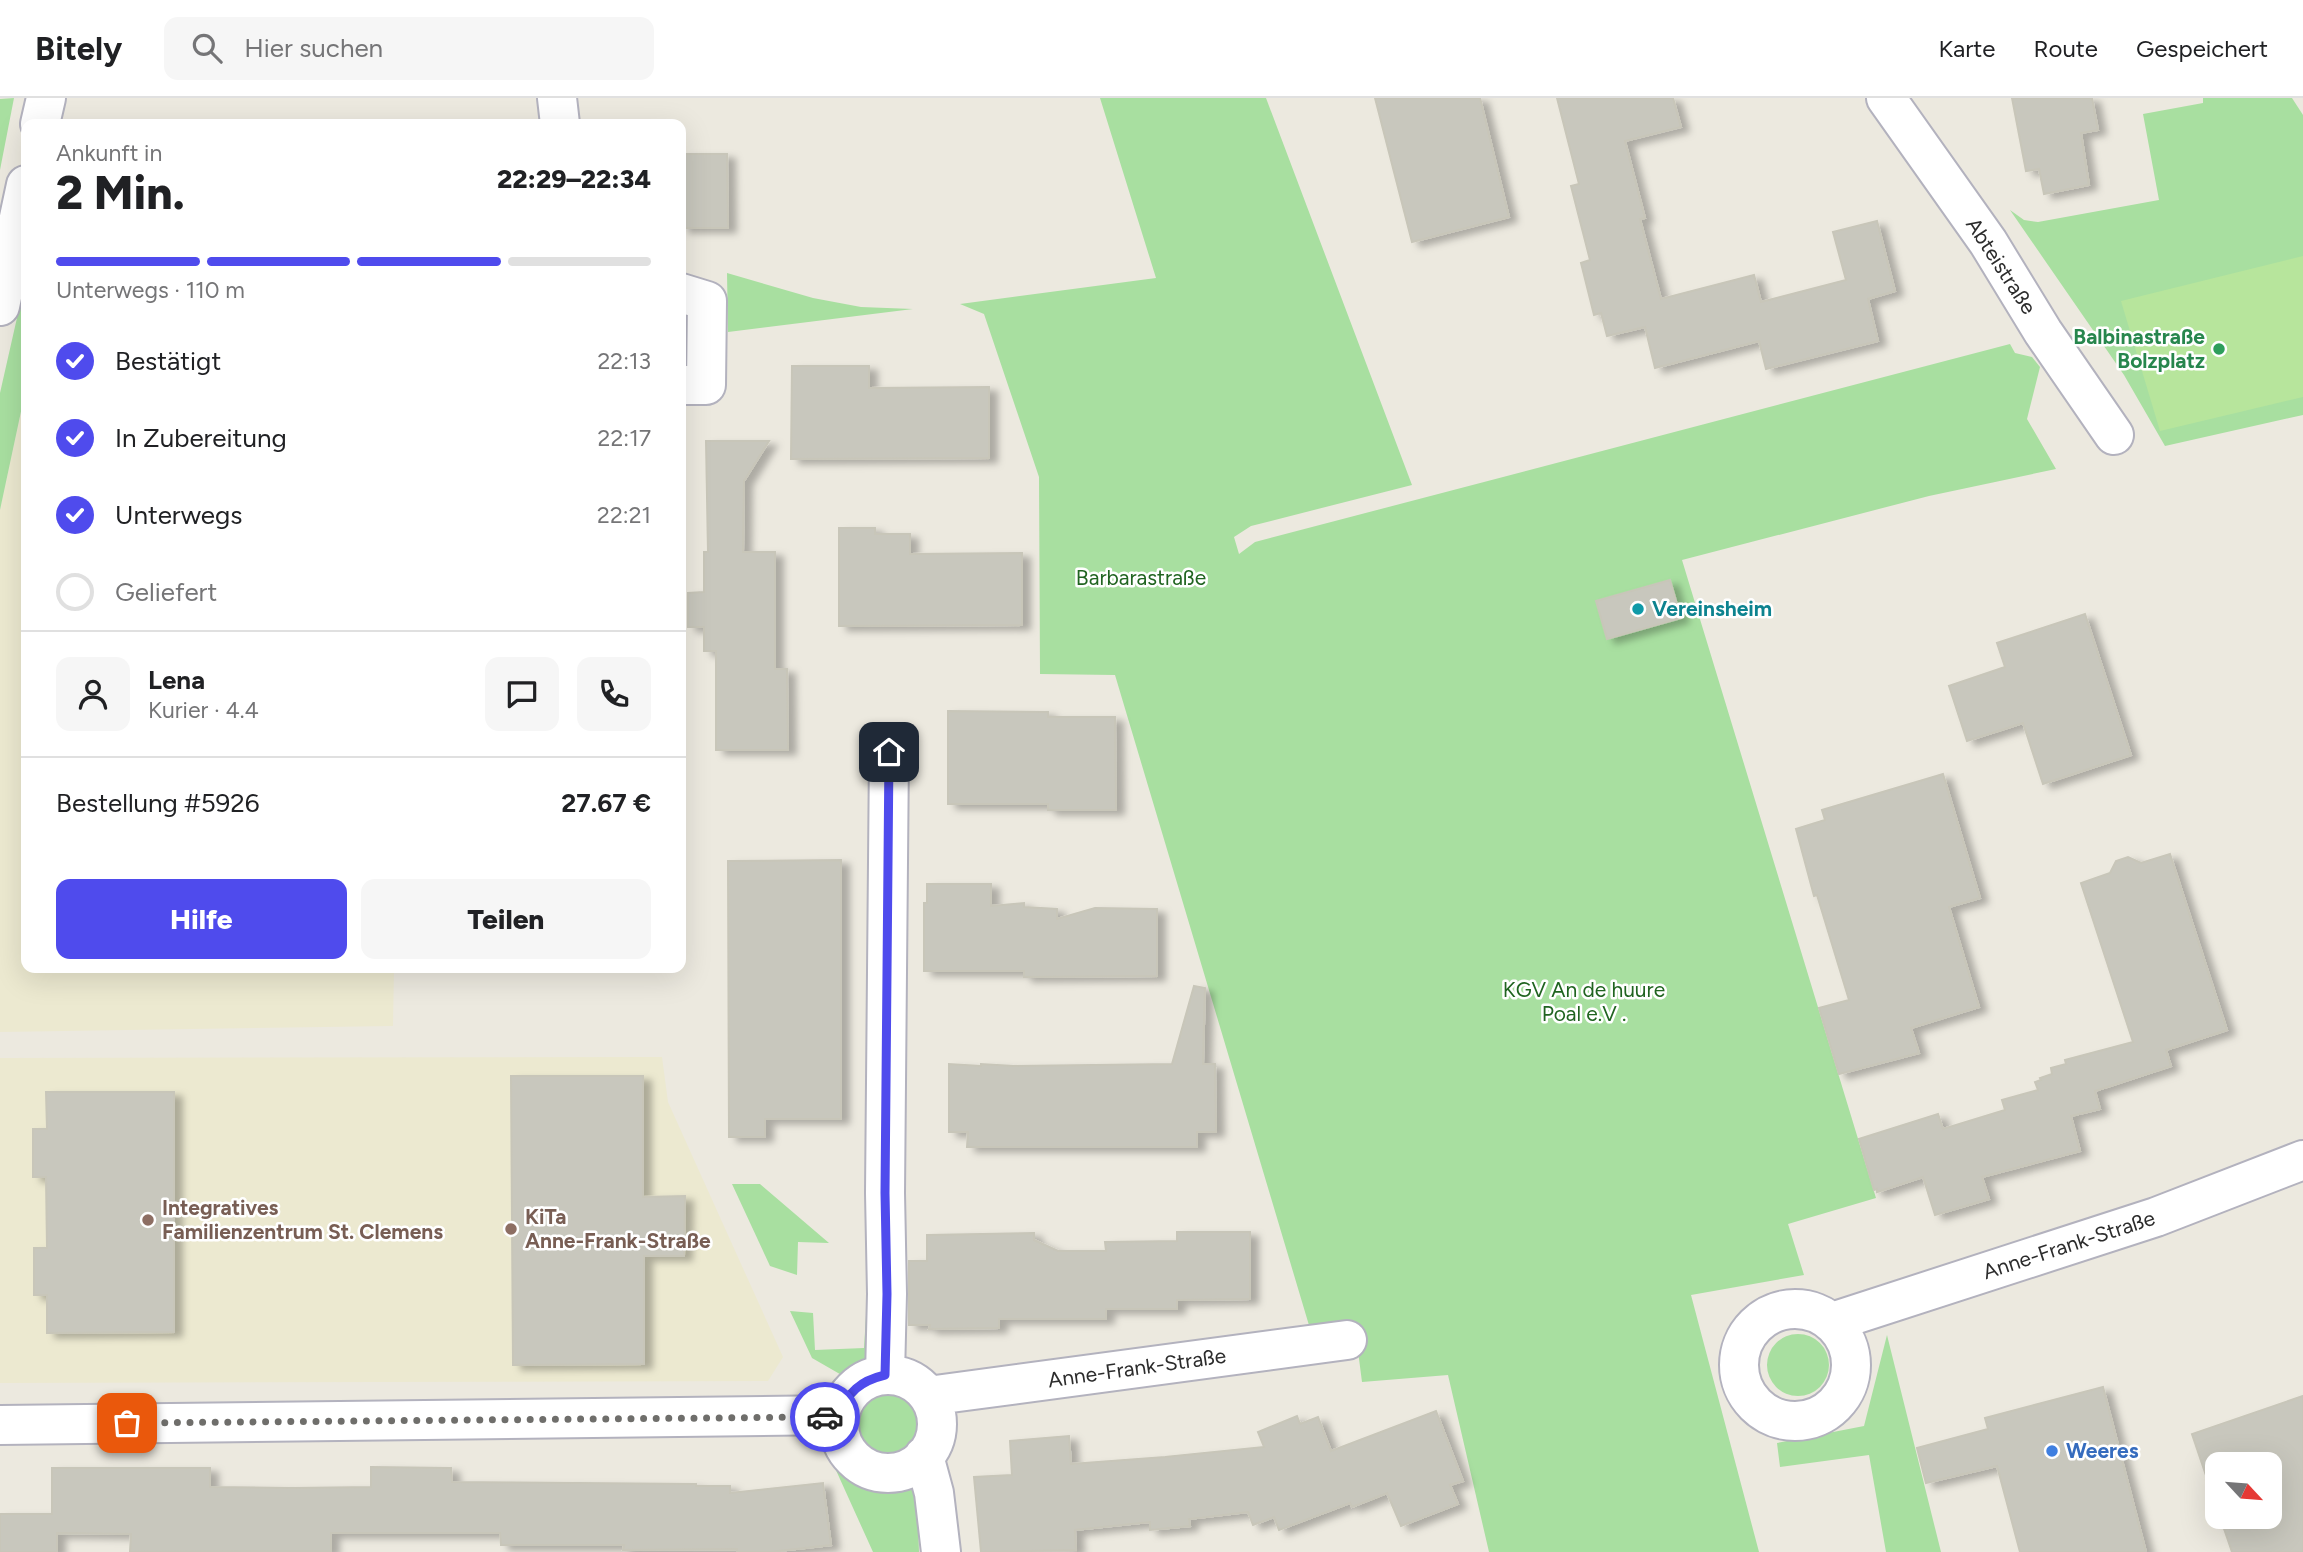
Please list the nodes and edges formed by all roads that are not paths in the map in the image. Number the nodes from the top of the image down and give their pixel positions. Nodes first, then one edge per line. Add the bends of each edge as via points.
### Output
1 (557, 98) edge
2 (1886, 98) edge
3 (559, 119) edge
4 (21, 209) edge
5 (686, 295) edge
6 (0, 306) edge
7 (686, 385) edge
8 (2114, 435) dead end
9 (889, 752) dead end
10 (2303, 1160) edge
11 (1832, 1322) dead end
12 (1347, 1340) dead end
13 (885, 1375) junction
14 (928, 1396) junction
15 (839, 1415) junction
16 (0, 1425) edge
17 (925, 1456) junction
18 (941, 1552) edge

1 - 3 street
2 - 8 street, Abteistraße via 1988,242
4 - 6 street
5 - 7 street via 707,301 706,385
9 - 13 street
10 - 11 street, Anne-Frank-Straße via 2156,1217
12 - 14 street, Anne-Frank-Straße
13 - 14 street via 909,1380
13 - 15 street via 855,1387
14 - 17 street via 936,1427
15 - 16 street
15 - 17 street via 844,1446 866,1468 898,1472
17 - 18 street

